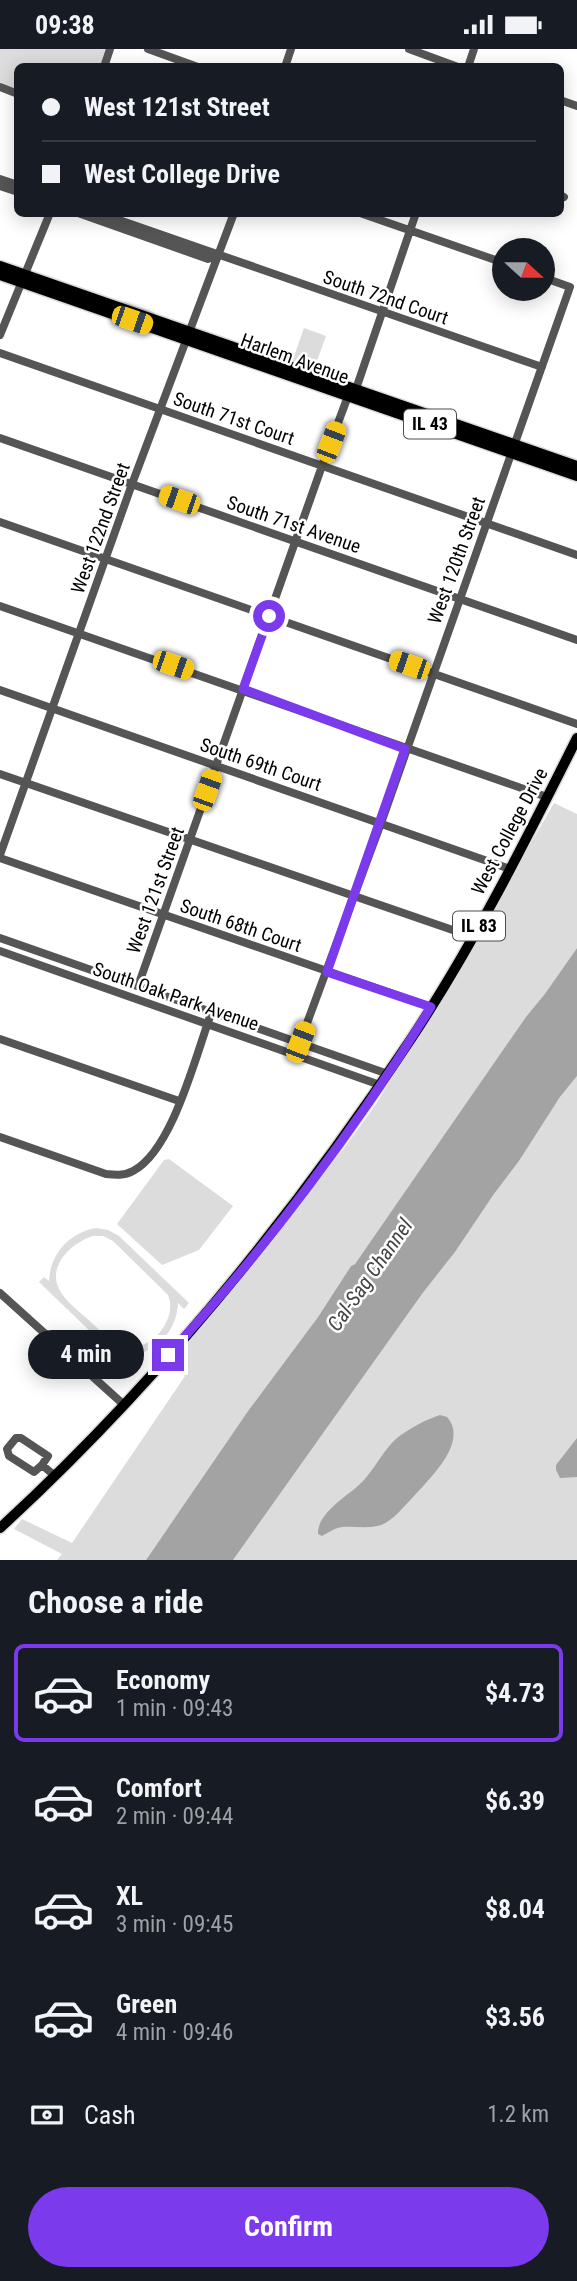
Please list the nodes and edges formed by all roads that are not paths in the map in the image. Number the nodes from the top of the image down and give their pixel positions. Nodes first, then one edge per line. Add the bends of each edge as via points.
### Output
1 (148, 49) edge
2 (409, 49) edge
3 (187, 63) edge
4 (447, 63) edge
5 (48, 217) edge
6 (89, 217) edge
7 (110, 217) edge
8 (233, 217) edge
9 (372, 217) edge
10 (415, 217) edge
11 (410, 230) junction
12 (219, 256) junction
13 (492, 259) edge
14 (0, 266) edge
15 (0, 275) edge
16 (23, 279) junction
17 (555, 282) edge
18 (381, 312) junction
19 (0, 335) edge
20 (187, 335) junction
21 (0, 353) edge
22 (542, 367) junction
23 (352, 392) junction
24 (160, 409) junction
25 (0, 438) edge
26 (513, 449) junction
27 (322, 466) junction
28 (577, 466) edge
29 (577, 476) edge
30 (132, 484) junction
31 (0, 522) edge
32 (486, 523) junction
33 (295, 541) junction
34 (577, 555) edge
35 (105, 558) junction
36 (460, 598) junction
37 (0, 606) edge
38 (269, 616) junction
39 (79, 633) junction
40 (577, 640) edge
41 (432, 673) junction
42 (243, 689) junction
43 (0, 690) edge
44 (52, 708) junction
45 (577, 724) edge
46 (577, 738) edge
47 (405, 749) junction
48 (216, 765) junction
49 (0, 774) edge
50 (25, 782) junction
51 (547, 797) junction
52 (381, 823) junction
53 (189, 840) junction
54 (0, 856) edge
55 (510, 869) junction
56 (354, 897) junction
57 (163, 914) junction
58 (0, 937) edge
59 (473, 937) junction
60 (0, 951) edge
61 (327, 972) junction
62 (138, 986) junction
63 (431, 1007) junction
64 (212, 1011) junction
65 (207, 1024) junction
66 (0, 1039) edge
67 (300, 1042) junction
68 (388, 1074) junction
69 (380, 1085) junction
70 (179, 1101) junction
71 (0, 1137) edge
72 (0, 1293) edge
73 (123, 1404) junction
74 (42, 1465) junction
75 (55, 1476) junction
76 (0, 1528) edge

1 - 3 street
2 - 4 street
5 - 16 street
6 - 12 street, South 72nd Court via 208,259
7 - 12 street, South 72nd Court
8 - 12 street, West 122nd Street
9 - 11 street
10 - 11 street, West 121st Street
11 - 13 street
11 - 18 street, West 121st Street
12 - 18 street, South 72nd Court
12 - 20 street, West 122nd Street
14 - 16 main road, Harlem Avenue / IL 43
15 - 16 main road, Harlem Avenue / IL 43
16 - 19 street
16 - 20 main road, Harlem Avenue / IL 43
17 - 22 street, West 120th Street via 570,287
18 - 22 street, South 72nd Court
18 - 23 street, West 121st Street
20 - 23 main road, Harlem Avenue / IL 43
20 - 24 street, West 122nd Street
21 - 24 street, South 71st Court
22 - 26 street, West 120th Street
23 - 26 main road, Harlem Avenue / IL 43
23 - 27 street, West 121st Street
24 - 27 street, South 71st Court
24 - 30 street, West 122nd Street
25 - 30 street, South 71st Avenue
26 - 28 main road, Harlem Avenue / IL 43
26 - 29 main road, Harlem Avenue / IL 43
26 - 32 street, West 120th Street
27 - 32 street, South 71st Court
27 - 33 street, West 121st Street
30 - 33 street, South 71st Avenue
30 - 35 street, West 122nd Street
31 - 35 street
32 - 34 street, South 71st Court
32 - 36 street, West 120th Street
33 - 36 street, South 71st Avenue
33 - 38 street, West 121st Street
35 - 38 street
35 - 39 street, West 122nd Street
36 - 40 street, South 71st Avenue
36 - 41 street, West 120th Street
37 - 39 street
38 - 41 street
38 - 42 street, West 121st Street
39 - 42 street
39 - 44 street, West 122nd Street
41 - 45 street
41 - 47 street, West 120th Street
42 - 47 street
42 - 48 street, West 121st Street
43 - 44 street, South 69th Court
44 - 48 street, South 69th Court
44 - 50 street, West 122nd Street
46 - 51 main road, West College Drive / IL 83
47 - 51 street
47 - 52 street, West 120th Street
48 - 52 street, South 69th Court
48 - 53 street, West 121st Street
49 - 50 street
50 - 53 street
50 - 54 street, West 122nd Street
51 - 55 main road, West College Drive / IL 83
52 - 55 street, South 69th Court
52 - 56 street, West 120th Street
53 - 56 street
53 - 57 street, West 121st Street
54 - 57 street, South 68th Court
55 - 59 main road, West College Drive / IL 83
56 - 59 street
56 - 61 street, West 120th Street
57 - 61 street, South 68th Court
57 - 62 street, West 121st Street
58 - 62 street
59 - 63 main road, West College Drive / IL 83
60 - 65 street, South Oak Park Avenue
61 - 63 street, South 68th Court
61 - 67 street, West 120th Street
62 - 64 street
63 - 68 main road, West College Drive / IL 83
64 - 65 street
64 - 67 street
65 - 69 street, South Oak Park Avenue
65 - 70 street
66 - 70 street
67 - 68 street
68 - 69 main road, West College Drive / IL 83
69 - 73 main road, West College Drive / IL 83 via 245,1264
70 - 71 street via 163,1141 131,1173 106,1174
72 - 73 street
73 - 75 main road, West College Drive / IL 83
74 - 74 street via 48,1456 21,1438 7,1449 9,1456 34,1472
74 - 75 street
75 - 76 main road, West College Drive / IL 83

